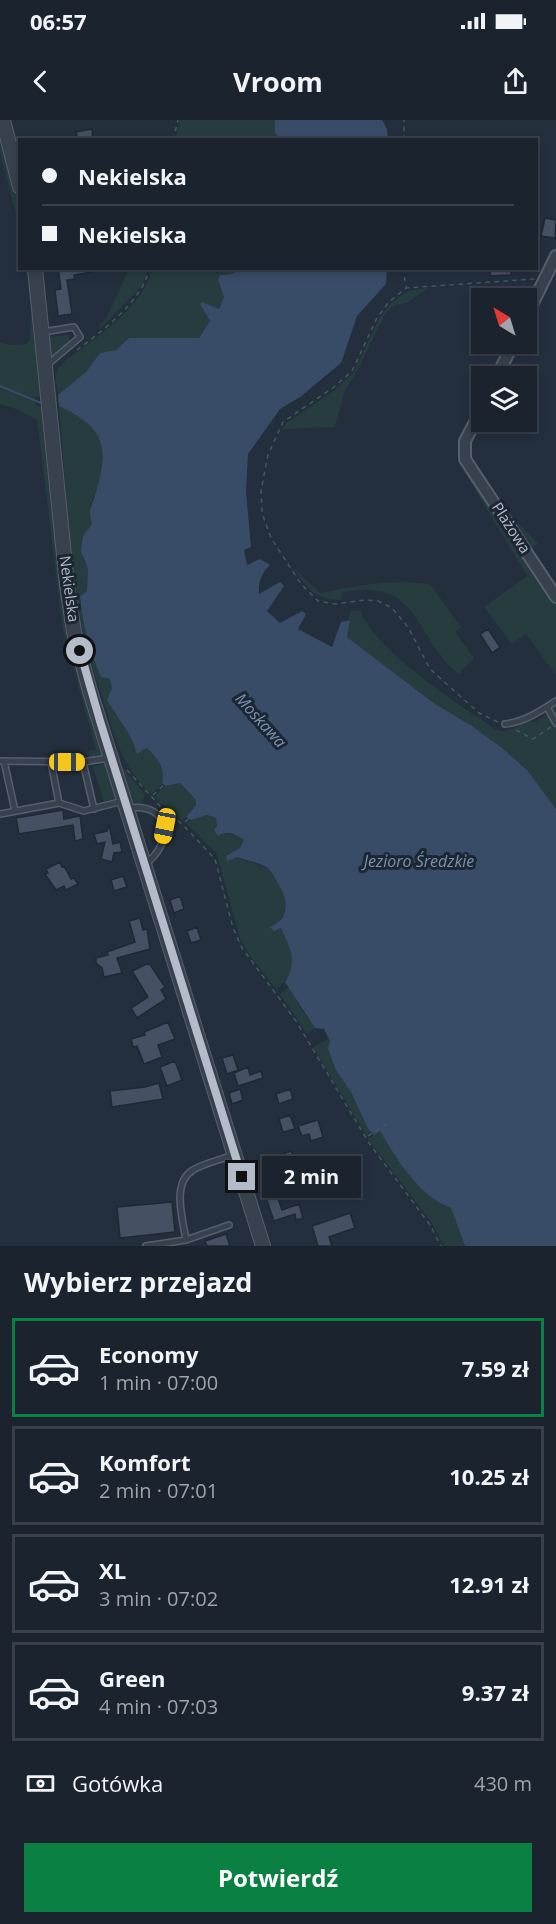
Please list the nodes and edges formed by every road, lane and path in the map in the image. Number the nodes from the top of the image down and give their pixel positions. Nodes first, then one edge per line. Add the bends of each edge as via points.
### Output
1 (3, 120) edge
2 (178, 120) edge
3 (404, 120) edge
4 (174, 138) edge
5 (404, 138) edge
6 (18, 179) edge
7 (556, 256) edge
8 (35, 270) edge
9 (148, 270) edge
10 (403, 270) edge
11 (544, 282) junction
12 (406, 288) junction
13 (537, 296) edge
14 (42, 332) junction
15 (73, 352) dead end
16 (46, 370) junction
17 (471, 430) edge
18 (556, 597) edge
19 (556, 701) edge
20 (547, 706) junction
21 (505, 724) junction
22 (556, 724) edge
23 (111, 757) junction
24 (2, 761) edge
25 (51, 762) junction
26 (83, 762) junction
27 (124, 765) dead end
28 (165, 784) dead end
29 (153, 795) dead end
30 (59, 803) junction
31 (126, 804) junction
32 (94, 809) junction
33 (15, 811) junction
34 (0, 814) edge
35 (190, 817) dead end
36 (185, 822) dead end
37 (144, 864) junction
38 (388, 1123) dead end
39 (368, 1136) dead end
40 (235, 1154) junction
41 (229, 1225) dead end
42 (186, 1240) junction
43 (146, 1246) edge
44 (263, 1246) edge
45 (441, 1246) edge

1 - 6 street
2 - 4 path
3 - 5 path
7 - 11 street
8 - 14 street, Nekielska
9 - 15 path via 144,287 109,324
10 - 12 path
11 - 12 path via 531,278
11 - 13 street
12 - 21 path via 377,318 352,371 283,422 268,455 261,492 262,513 271,538 301,584 318,600 378,601 392,608 408,627 430,669 479,712
14 - 16 street, Nekielska
14 - 16 lane via 74,327 80,337
16 - 23 street, Nekielska via 74,632
17 - 18 street, Plażowa via 465,441 465,459
19 - 20 lane
20 - 21 lane via 518,723
20 - 22 lane
21 - 22 path via 533,739
23 - 26 lane
23 - 31 street, Nekielska
24 - 25 lane
24 - 33 lane
25 - 26 lane
25 - 30 lane
26 - 32 lane
27 - 45 path via 215,859 242,948 296,1021 369,1143 430,1225
28 - 29 path
30 - 32 lane via 84,811
30 - 33 lane
31 - 32 lane
31 - 37 street, Nekielska
31 - 37 lane via 143,806 160,816 165,826 157,852
33 - 34 lane
35 - 36 path
37 - 40 street, Nekielska
38 - 39 path
40 - 42 lane via 192,1171 182,1182
40 - 44 street, Nekielska
41 - 42 lane
42 - 43 lane

